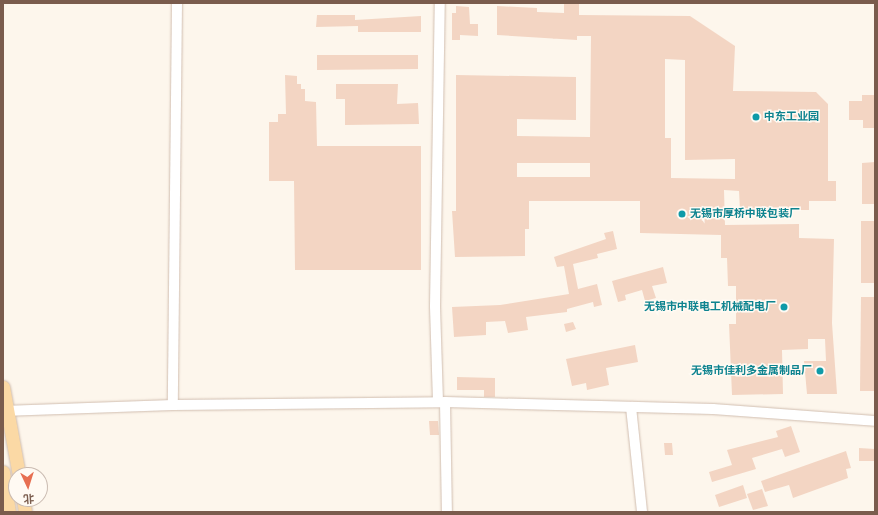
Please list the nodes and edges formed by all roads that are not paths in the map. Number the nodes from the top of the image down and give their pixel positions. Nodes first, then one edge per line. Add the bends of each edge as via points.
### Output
1 (177, 3) edge
2 (440, 3) edge
3 (3, 387) edge
4 (442, 402) junction
5 (173, 405) junction
6 (631, 407) junction
7 (5, 411) edge
8 (875, 421) edge
9 (17, 467) edge
10 (3, 472) edge
11 (9, 512) edge
12 (447, 512) edge
13 (642, 512) edge

1 - 5 street
2 - 4 street via 435,306
3 - 7 main road
4 - 5 street
4 - 6 street
4 - 12 street
5 - 7 street
6 - 8 street via 713,409
6 - 13 street
7 - 9 main road
10 - 11 main road

